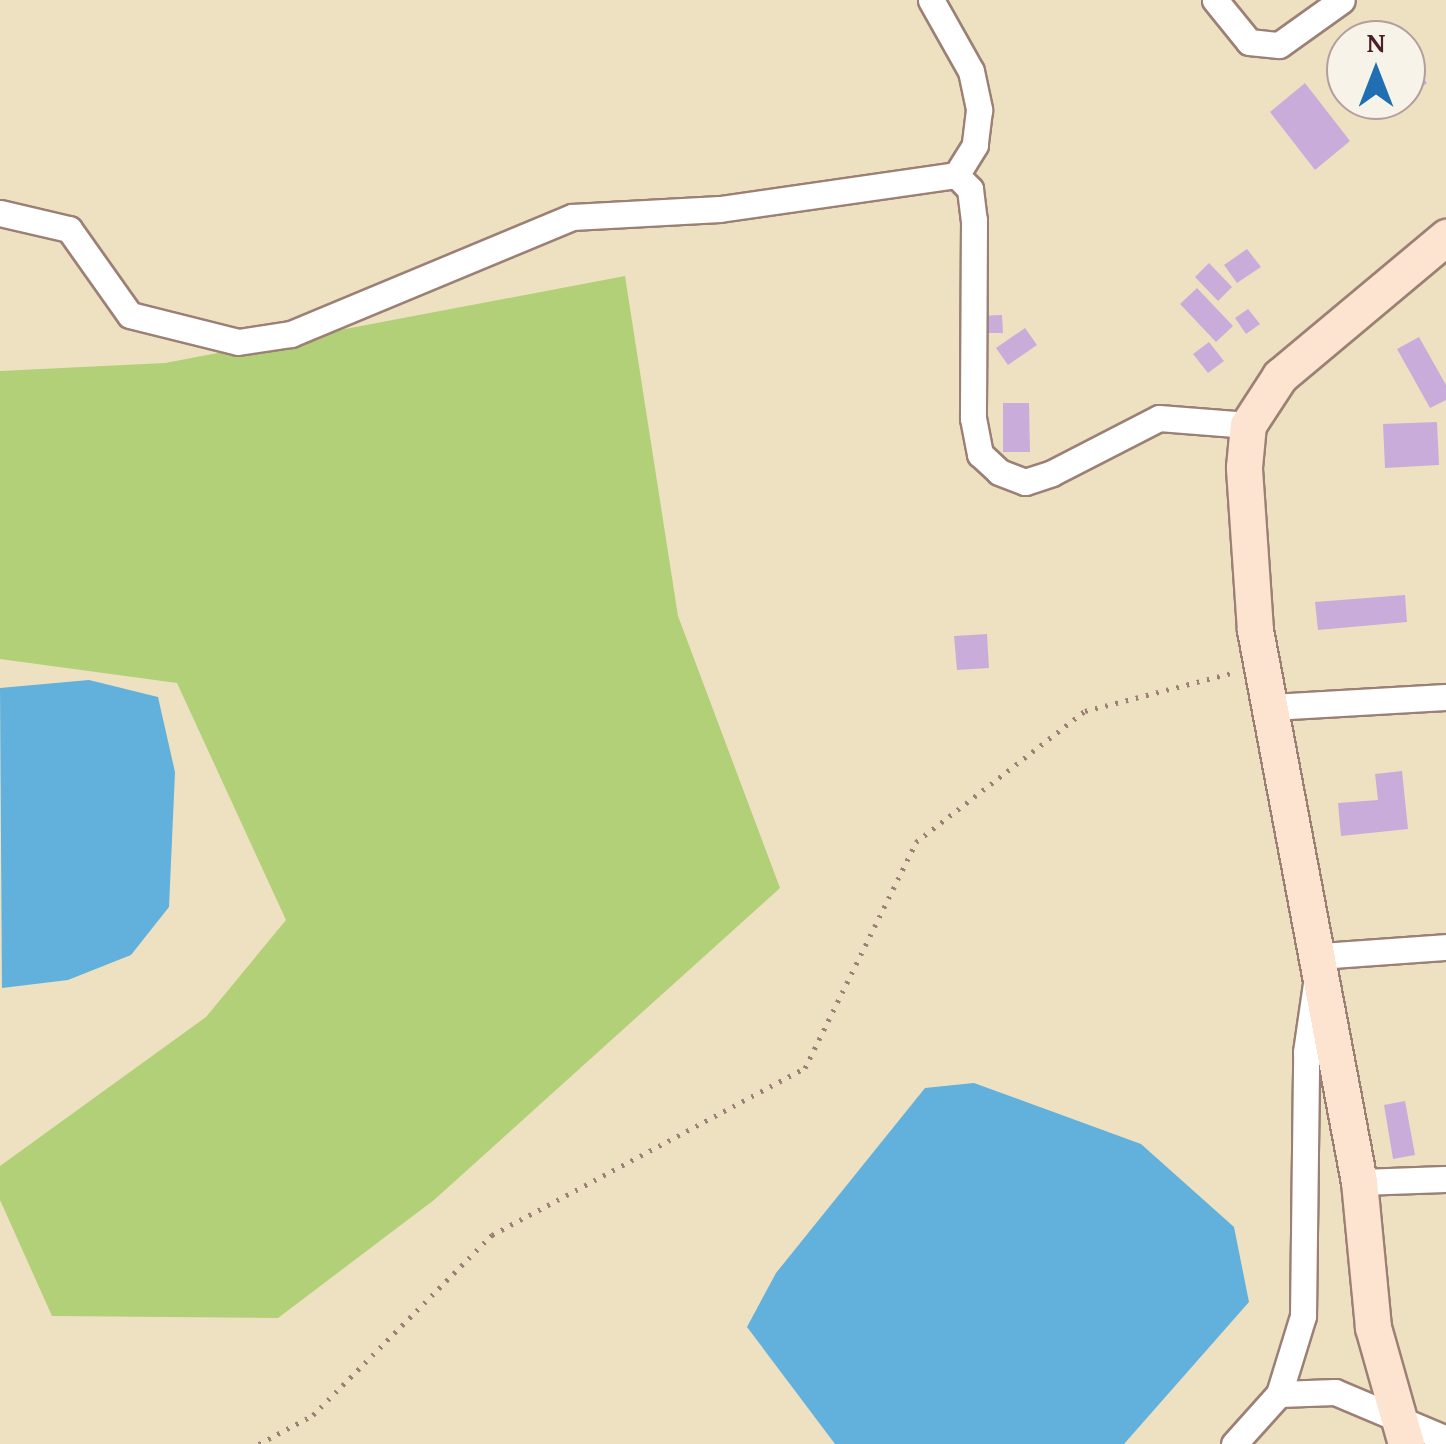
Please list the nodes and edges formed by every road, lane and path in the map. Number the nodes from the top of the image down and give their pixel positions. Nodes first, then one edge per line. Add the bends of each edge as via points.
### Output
1 (931, 0) edge
2 (1215, 0) edge
3 (1342, 0) edge
4 (956, 175) junction
5 (0, 214) edge
6 (1446, 237) edge
7 (1248, 425) junction
8 (1262, 666) junction
9 (1446, 697) edge
10 (1271, 707) junction
11 (1446, 947) edge
12 (1320, 956) junction
13 (1446, 1179) edge
14 (1359, 1182) junction
15 (1280, 1394) junction
16 (1400, 1429) edge
17 (1446, 1438) edge
18 (259, 1444) edge
19 (1234, 1444) edge

1 - 4 street via 970,72 979,110 975,145
2 - 3 street via 1249,42 1279,44
4 - 5 street via 720,209 572,217 290,334 238,342 130,315 69,229
4 - 7 street via 970,188 974,220 973,418 980,454 999,472 1025,482 1052,473 1159,418
6 - 7 street via 1333,323
7 - 8 street via 1246,555
8 - 10 street
8 - 18 path via 1084,711 916,842 804,1068 492,1235 313,1415
9 - 10 street
10 - 12 street
11 - 12 street
12 - 14 street
12 - 15 street via 1306,1052 1303,1316
13 - 14 street
14 - 16 street via 1373,1327
15 - 16 street via 1335,1392
15 - 19 street
16 - 17 street

